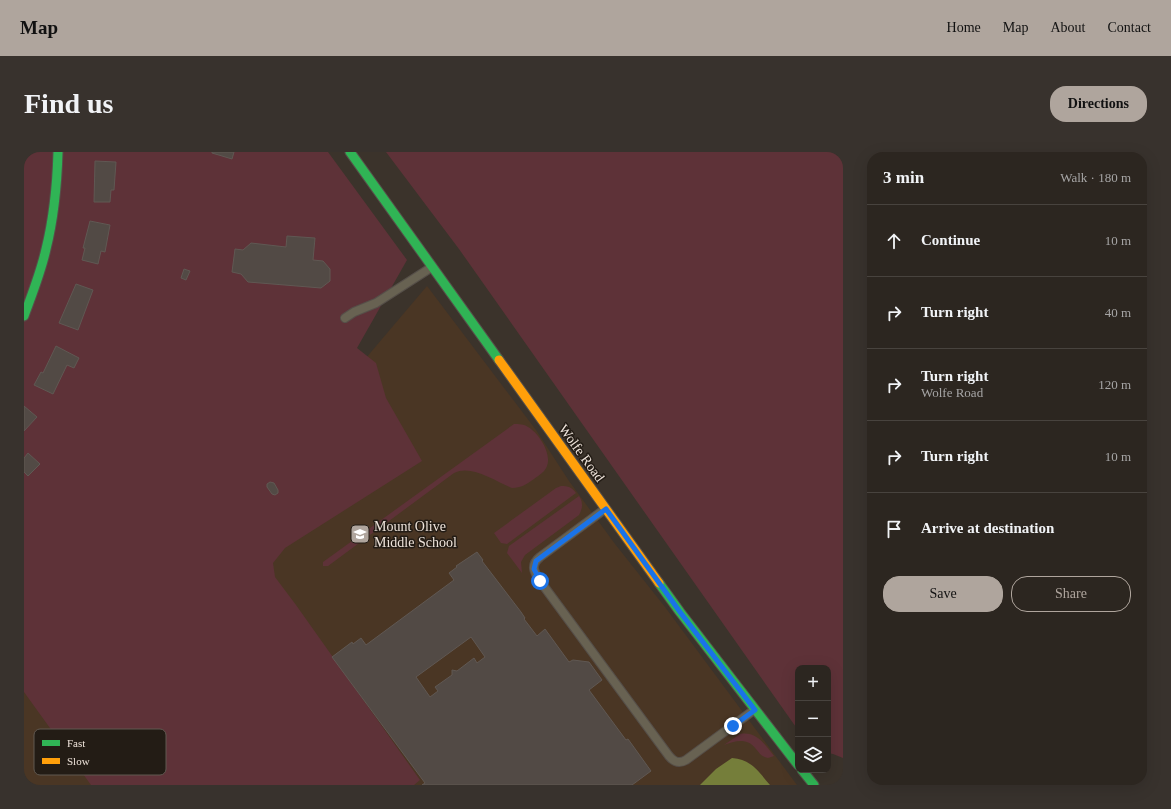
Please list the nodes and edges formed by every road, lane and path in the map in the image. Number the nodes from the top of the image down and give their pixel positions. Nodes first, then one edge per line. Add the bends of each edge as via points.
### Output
1 (58, 152) edge
2 (350, 152) edge
3 (432, 266) junction
4 (24, 316) edge
5 (345, 318) dead end
6 (606, 509) junction
7 (755, 710) junction
8 (795, 761) edge
9 (804, 773) edge
10 (814, 785) edge

1 - 4 main road via 50,236
2 - 3 main road, Wolfe Road
3 - 5 lane via 376,303
3 - 6 main road, Wolfe Road
6 - 7 main road, Wolfe Road
6 - 7 lane via 540,557 534,564 534,569 540,581 669,756 675,762 686,760
7 - 8 main road, Wolfe Road
9 - 10 main road

